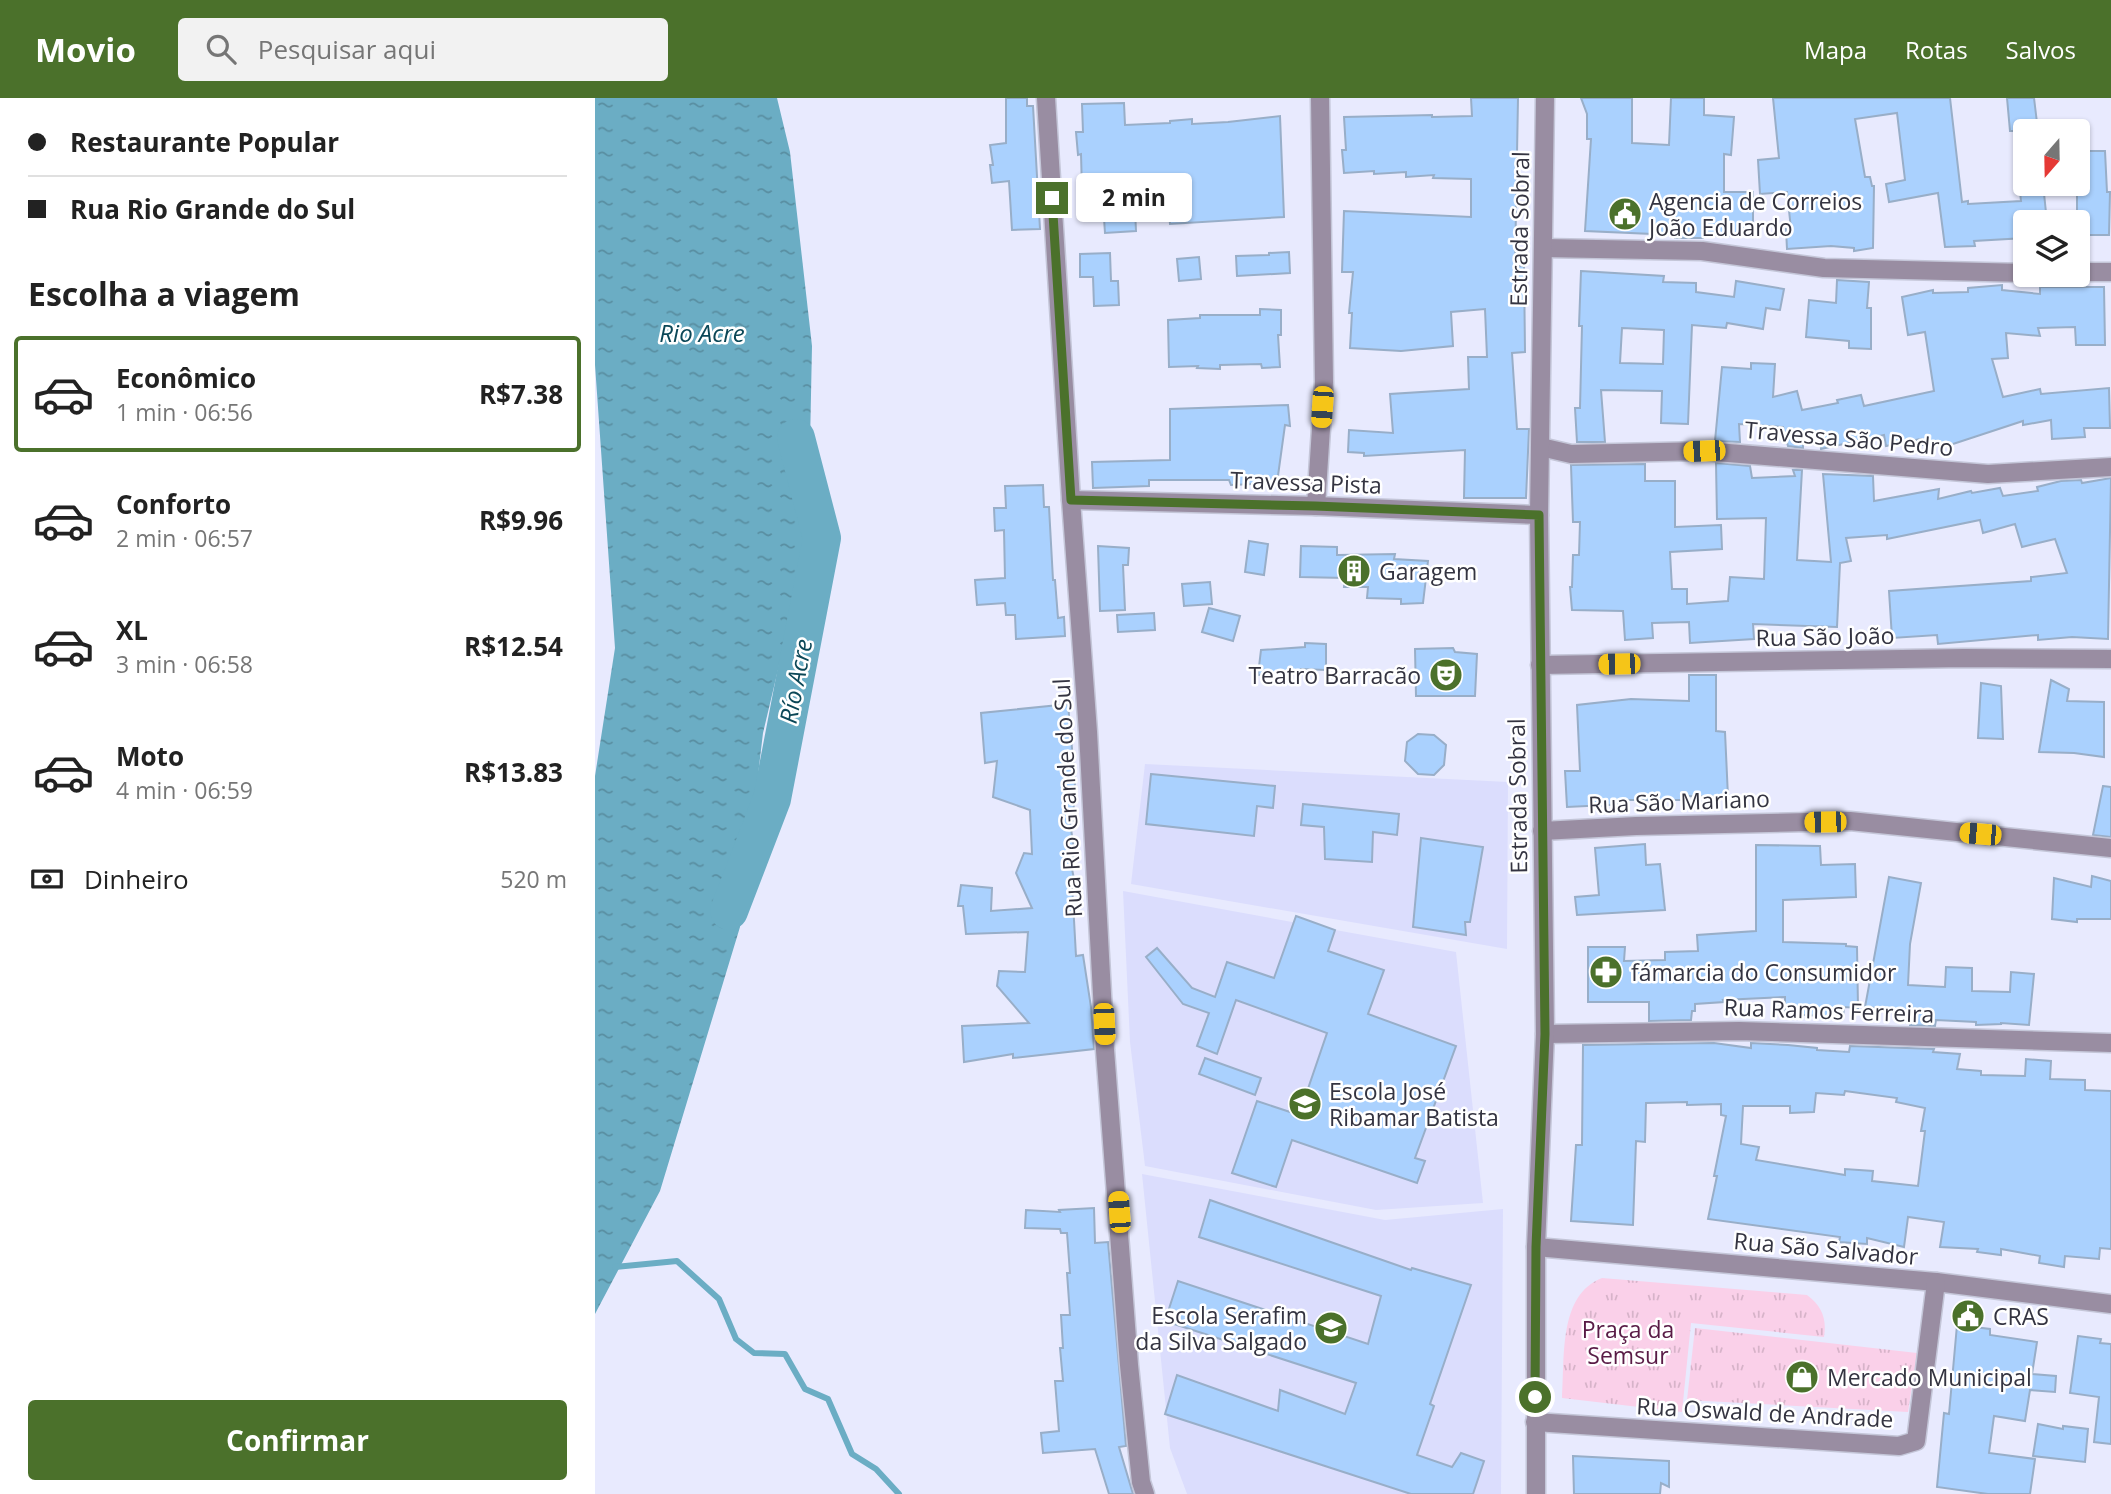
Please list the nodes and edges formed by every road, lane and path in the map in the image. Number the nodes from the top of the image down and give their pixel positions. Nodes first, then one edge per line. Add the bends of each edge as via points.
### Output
1 (1046, 98) edge
2 (1320, 98) edge
3 (1545, 98) edge
4 (1544, 248) junction
5 (2090, 272) edge
6 (2111, 272) edge
7 (2013, 273) edge
8 (1541, 447) junction
9 (2111, 467) edge
10 (1071, 500) junction
11 (1315, 506) junction
12 (1539, 515) junction
13 (2111, 659) edge
14 (1540, 665) junction
15 (1542, 831) junction
16 (2111, 848) edge
17 (1545, 1034) junction
18 (2111, 1043) edge
19 (1536, 1247) junction
20 (1935, 1282) junction
21 (2111, 1304) edge
22 (1535, 1422) junction
23 (1145, 1494) edge
24 (1536, 1494) edge

1 - 10 street, Rua Rio Grande do Sul
2 - 11 street via 1324,382
3 - 4 street, Estrada Sobral
4 - 7 street via 1702,251 1824,268
4 - 8 street, Estrada Sobral
5 - 6 street
8 - 9 street, Travessa São Pedro via 1571,454 1704,451 1988,474
8 - 12 street, Estrada Sobral
10 - 11 street, Travessa Pista
10 - 23 street, Rua Rio Grande do Sul via 1105,1050 1129,1365
11 - 12 street, Travessa Pista
12 - 14 street, Estrada Sobral
13 - 14 street, Rua São João
14 - 15 street, Estrada Sobral
15 - 16 street, Rua São Mariano via 1850,821
15 - 17 street, Estrada Sobral
17 - 18 street, Rua Ramos Ferreira via 1738,1031
17 - 19 street, Estrada Sobral
19 - 20 street, Rua São Salvador
19 - 22 street, Estrada Sobral
20 - 21 street, Rua São Salvador
20 - 22 street, Rua Oswald de Andrade via 1916,1441 1899,1446
22 - 24 street, Estrada Sobral

